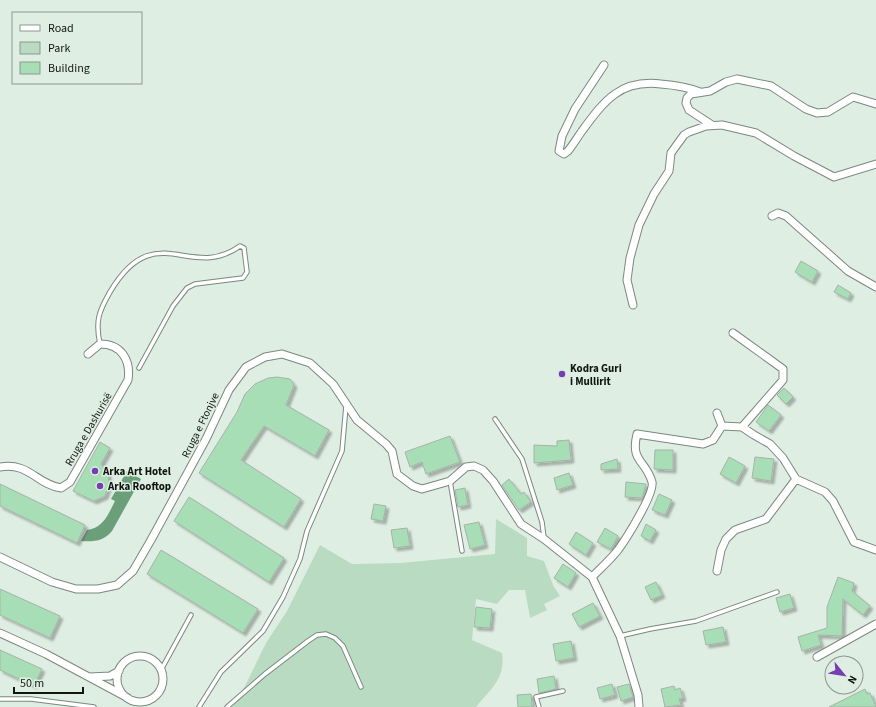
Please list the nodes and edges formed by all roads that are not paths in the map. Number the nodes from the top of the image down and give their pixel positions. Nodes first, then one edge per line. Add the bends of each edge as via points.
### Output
1 (604, 65) dead end
2 (700, 92) junction
3 (876, 104) edge
4 (712, 125) junction
5 (876, 164) edge
6 (772, 216) dead end
7 (876, 284) edge
8 (633, 305) dead end
9 (733, 333) dead end
10 (100, 344) junction
11 (88, 354) dead end
12 (140, 368) dead end
13 (346, 403) junction
14 (717, 413) dead end
15 (495, 419) dead end
16 (722, 426) junction
17 (742, 426) junction
18 (0, 467) edge
19 (796, 479) junction
20 (450, 481) junction
21 (544, 539) junction
22 (876, 550) edge
23 (462, 551) dead end
24 (0, 557) edge
25 (717, 571) dead end
26 (592, 577) junction
27 (778, 592) dead end
28 (191, 615) dead end
29 (876, 624) edge
30 (0, 634) edge
31 (620, 636) junction
32 (817, 657) dead end
33 (161, 670) junction
34 (119, 671) junction
35 (88, 677) junction
36 (361, 687) dead end
37 (564, 691) dead end
38 (128, 698) junction
39 (0, 699) edge
40 (94, 707) edge
41 (199, 707) edge
42 (227, 707) edge
43 (539, 707) edge
44 (639, 707) edge

1 - 2 street via 575,109 562,136 559,151 564,154 598,110 626,86 655,83 691,88
2 - 3 street via 710,91 737,79 771,86 806,109 817,113 828,112 853,97
2 - 4 street via 691,94 686,103 689,110
4 - 5 street via 756,133 834,177
4 - 8 street via 689,132 674,149 671,153 669,171 643,214 630,258 627,280
6 - 7 street via 778,213 786,216 848,271
9 - 17 street via 783,369 785,374 783,380
10 - 11 street
10 - 12 lane via 96,328 101,308 128,267 140,258 158,253 200,259 217,258 240,246 244,248 247,272 243,278 195,284 187,288 173,306
10 - 18 street, Rruga e Dashurisë via 109,344 124,356 130,369 128,380 70,482 61,488 53,487 19,467
13 - 20 street, Rruga e Ftonjve via 357,420 392,451 397,474 404,480 422,488
13 - 24 street, Rruga e Ftonjve via 333,384 310,363 282,354 265,357 246,367 229,390 206,439 151,540 133,571 117,585 98,589 76,589 52,582
13 - 41 lane via 342,451 307,531 300,559 283,597 263,631 221,672
14 - 16 street
15 - 21 lane via 522,459 542,522
16 - 17 street
16 - 26 street via 714,440 703,444 637,434 634,445 636,456 648,472 652,483 651,495 618,550
17 - 19 street via 770,444 783,458
19 - 22 street via 825,492 833,501 854,542
19 - 25 street via 766,519 735,530 726,539
20 - 21 street via 466,467 474,466 483,470 521,524
20 - 23 lane
21 - 26 street
26 - 31 street
27 - 31 lane via 696,621 650,628
28 - 33 lane
29 - 32 street
30 - 35 street via 46,654
31 - 44 street via 638,695
33 - 34 street via 151,659 136,657 123,664
33 - 38 street via 162,685 155,697 141,702
34 - 35 street via 110,676
34 - 38 street via 118,686
35 - 38 street
36 - 42 lane via 343,646 326,634 317,635 265,674
37 - 43 lane via 536,697
39 - 40 lane via 31,699

